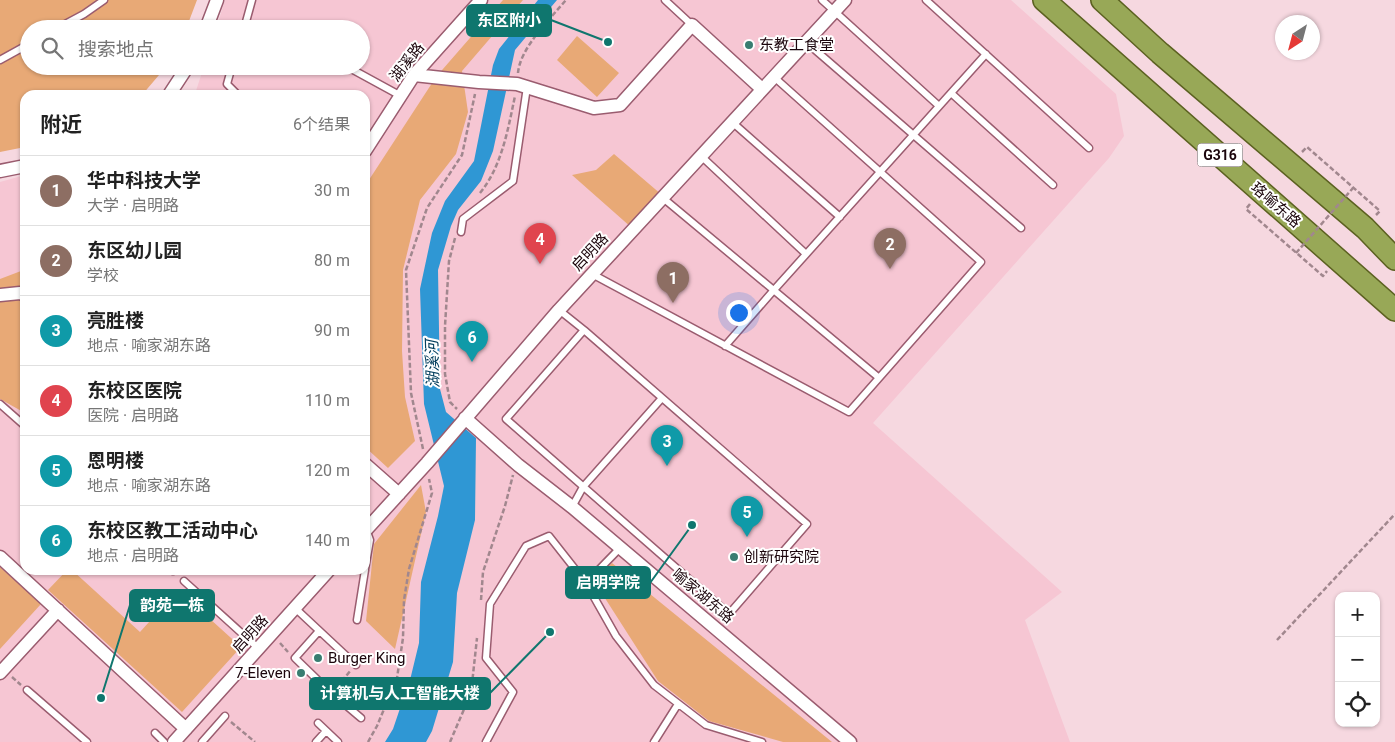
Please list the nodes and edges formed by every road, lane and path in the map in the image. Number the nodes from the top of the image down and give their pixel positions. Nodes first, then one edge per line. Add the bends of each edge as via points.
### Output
1 (104, 0) edge
2 (217, 0) edge
3 (252, 0) edge
4 (481, 0) edge
5 (665, 0) edge
6 (822, 0) edge
7 (844, 0) edge
8 (926, 0) edge
9 (1044, 0) edge
10 (1102, 0) edge
11 (834, 11) junction
12 (73, 20) edge
13 (209, 20) edge
14 (246, 20) edge
15 (692, 25) junction
16 (806, 42) junction
17 (20, 49) edge
18 (986, 54) junction
19 (0, 60) edge
20 (182, 75) edge
21 (230, 75) edge
22 (362, 75) edge
23 (414, 75) junction
24 (774, 77) junction
25 (478, 82) junction
26 (522, 85) junction
27 (172, 90) edge
28 (233, 90) edge
29 (762, 90) junction
30 (951, 93) junction
31 (401, 96) junction
32 (939, 106) junction
33 (732, 122) junction
34 (913, 135) junction
35 (370, 142) edge
36 (1307, 147) dead end
37 (1089, 148) dead end
38 (701, 156) junction
39 (20, 167) edge
40 (0, 171) edge
41 (880, 172) junction
42 (1053, 185) dead end
43 (1353, 188) junction
44 (663, 198) junction
45 (1246, 209) dead end
46 (1380, 211) dead end
47 (840, 217) junction
48 (1021, 228) dead end
49 (461, 232) dead end
50 (1296, 253) junction
51 (806, 254) junction
52 (1395, 259) edge
53 (592, 274) junction
54 (1323, 276) dead end
55 (773, 291) junction
56 (20, 294) edge
57 (0, 295) edge
58 (559, 310) junction
59 (1395, 310) edge
60 (584, 330) junction
61 (725, 346) junction
62 (878, 378) junction
63 (662, 398) junction
64 (0, 404) edge
65 (465, 419) junction
66 (20, 422) edge
67 (426, 463) junction
68 (370, 468) edge
69 (583, 487) junction
70 (399, 494) junction
71 (572, 507) junction
72 (1395, 514) edge
73 (370, 524) edge
74 (620, 548) junction
75 (0, 557) edge
76 (325, 575) edge
77 (364, 575) edge
78 (184, 581) dead end
79 (586, 583) junction
80 (296, 608) junction
81 (58, 610) junction
82 (357, 620) dead end
83 (319, 631) junction
84 (1277, 640) dead end
85 (277, 641) dead end
86 (258, 648) junction
87 (295, 658) junction
88 (356, 666) joint
89 (2, 671) edge
90 (27, 690) joint
91 (332, 693) junction
92 (678, 704) junction
93 (225, 716) dead end
94 (361, 718) dead end
95 (233, 723) dead end
96 (318, 723) dead end
97 (186, 729) junction
98 (326, 731) junction
99 (155, 733) dead end
100 (87, 742) edge
101 (164, 742) edge
102 (174, 742) edge
103 (202, 742) edge
104 (255, 742) edge
105 (316, 742) edge
106 (338, 742) edge
107 (368, 742) edge
108 (486, 742) edge
109 (654, 742) edge
110 (762, 742) edge
111 (850, 742) edge

1 - 12 lane
2 - 13 street
3 - 14 lane
4 - 23 street, 湖溪路
5 - 15 lane
6 - 11 lane
7 - 11 street, 启明路
8 - 18 lane
9 - 59 highway, 珞喻东路 / G316
10 - 52 highway, G316 via 1365,228
11 - 16 street, 启明路
11 - 32 lane
15 - 26 street via 620,105 594,108
15 - 29 street
16 - 24 street, 启明路
16 - 34 lane
17 - 19 lane
18 - 30 lane
18 - 37 lane
20 - 27 street
21 - 28 lane via 227,84
22 - 31 lane
23 - 25 street
23 - 31 street, 湖溪路
24 - 29 street, 启明路
24 - 41 lane
25 - 26 street
25 - 67 path via 462,155 427,208 406,270 411,393
26 - 49 lane via 513,181 463,219
29 - 33 street, 启明路
30 - 32 lane
30 - 42 lane
31 - 35 street, 湖溪路
32 - 34 lane
33 - 38 street, 启明路
33 - 47 lane
34 - 41 lane
34 - 48 lane
36 - 43 path
38 - 44 street, 启明路
38 - 51 lane
39 - 40 street
41 - 47 lane
41 - 62 lane via 981,262
43 - 46 path
43 - 50 path, bridge
44 - 53 street, 启明路
44 - 55 lane
45 - 50 path
47 - 51 lane
50 - 54 path
51 - 55 lane
53 - 58 street, 启明路
53 - 61 lane
55 - 61 lane
55 - 62 lane
56 - 57 street
58 - 60 lane
58 - 65 street, 启明路
60 - 63 lane
60 - 69 lane via 506,419
61 - 62 lane via 849,412
63 - 69 lane
63 - 69 lane via 807,524 729,614
64 - 66 lane
65 - 67 street, 启明路
65 - 71 street, 喻家湖东路
67 - 70 street, 启明路
67 - 107 path via 432,493 409,569 397,678
68 - 70 street
69 - 71 lane
70 - 73 street, 启明路
71 - 74 street, 喻家湖东路
72 - 84 path
74 - 79 lane
74 - 111 street, 喻家湖东路
75 - 81 street
76 - 80 street, 启明路
77 - 82 lane
78 - 86 lane
79 - 92 lane via 616,636 654,685
79 - 108 lane via 549,536 526,546 490,604 486,658 513,692
80 - 83 lane
80 - 86 street, 启明路
81 - 89 street
81 - 97 street
83 - 87 lane
83 - 88 lane
85 - 87 path
86 - 97 street, 启明路
87 - 91 lane
88 - 91 path
89 - 90 path
90 - 100 lane
91 - 94 lane
92 - 109 lane
92 - 110 lane via 706,724
93 - 103 lane
95 - 104 path
96 - 98 lane
97 - 102 street, 启明路
98 - 105 lane
98 - 106 lane
99 - 101 lane

